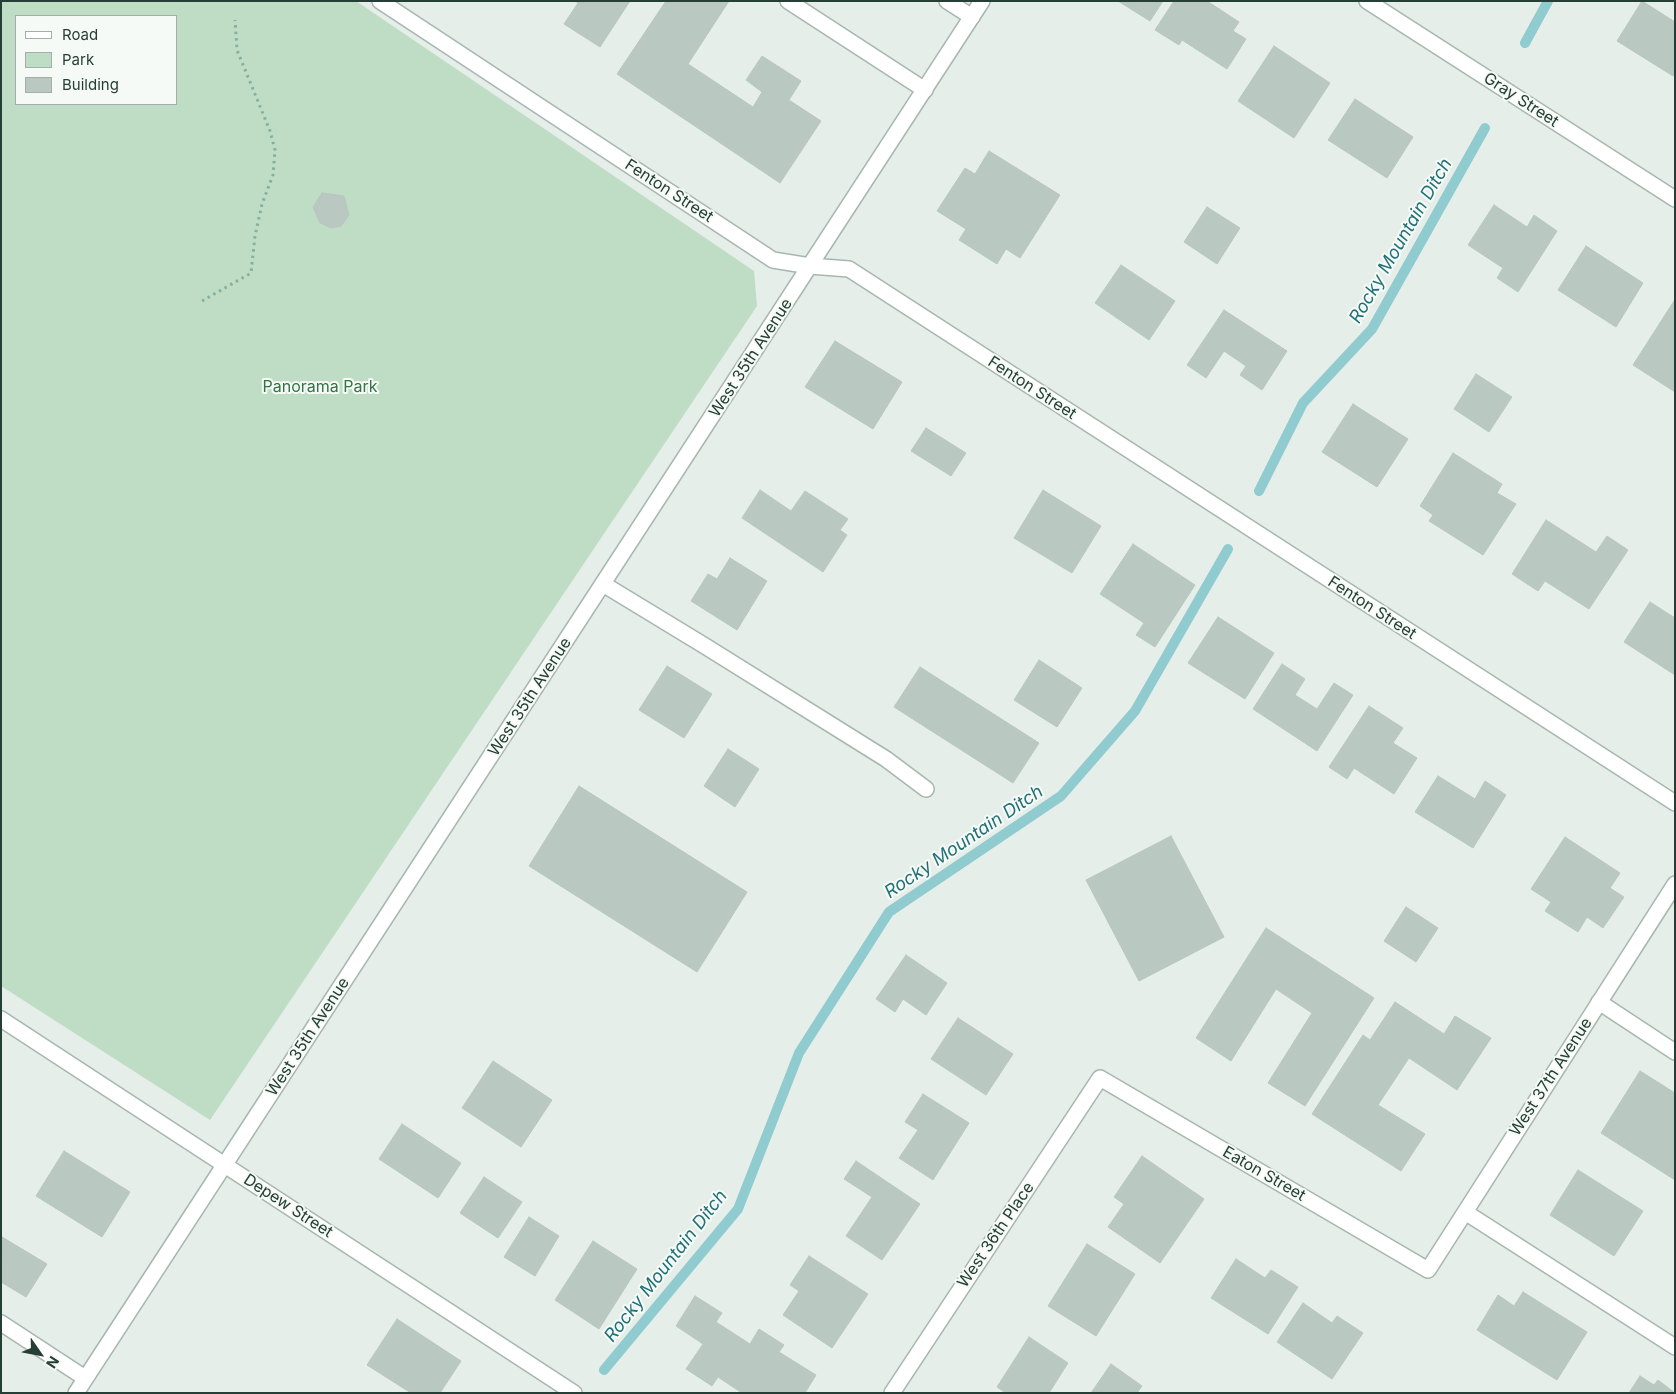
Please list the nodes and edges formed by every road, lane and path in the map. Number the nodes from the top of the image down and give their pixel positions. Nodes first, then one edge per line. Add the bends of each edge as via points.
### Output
1 (380, 1) edge
2 (788, 1) edge
3 (947, 1) edge
4 (982, 1) edge
5 (1367, 1) edge
6 (972, 18) junction
7 (235, 20) dead end
8 (925, 90) junction
9 (1675, 199) edge
10 (810, 266) junction
11 (202, 301) dead end
12 (603, 584) junction
13 (926, 789) dead end
14 (1675, 804) edge
15 (1675, 884) edge
16 (1599, 1002) junction
17 (1, 1019) edge
18 (1675, 1052) edge
19 (1100, 1078) joint
20 (225, 1165) junction
21 (1465, 1212) junction
22 (1428, 1270) joint
23 (1, 1323) edge
24 (1675, 1347) edge
25 (86, 1378) junction
26 (76, 1393) edge
27 (574, 1393) edge
28 (892, 1393) edge

1 - 10 street, Fenton Street via 773,260
2 - 8 street
3 - 6 street
4 - 6 street, West 35th Avenue
5 - 9 street, Gray Street
6 - 8 street, West 35th Avenue
7 - 11 path via 237,50 275,150 272,175 255,236 251,273
8 - 10 street, West 35th Avenue
10 - 12 street, West 35th Avenue
10 - 14 street, Fenton Street via 849,269
12 - 13 street via 886,759
12 - 20 street, West 35th Avenue
15 - 16 street, West 37th Avenue
16 - 18 street
16 - 21 street, West 37th Avenue
17 - 20 street, Depew Street
19 - 22 street, Eaton Street
19 - 28 street, West 36th Place
20 - 25 street, West 35th Avenue
20 - 27 street, Depew Street
21 - 22 street, West 37th Avenue
21 - 24 street
23 - 25 street
25 - 26 street, West 35th Avenue

